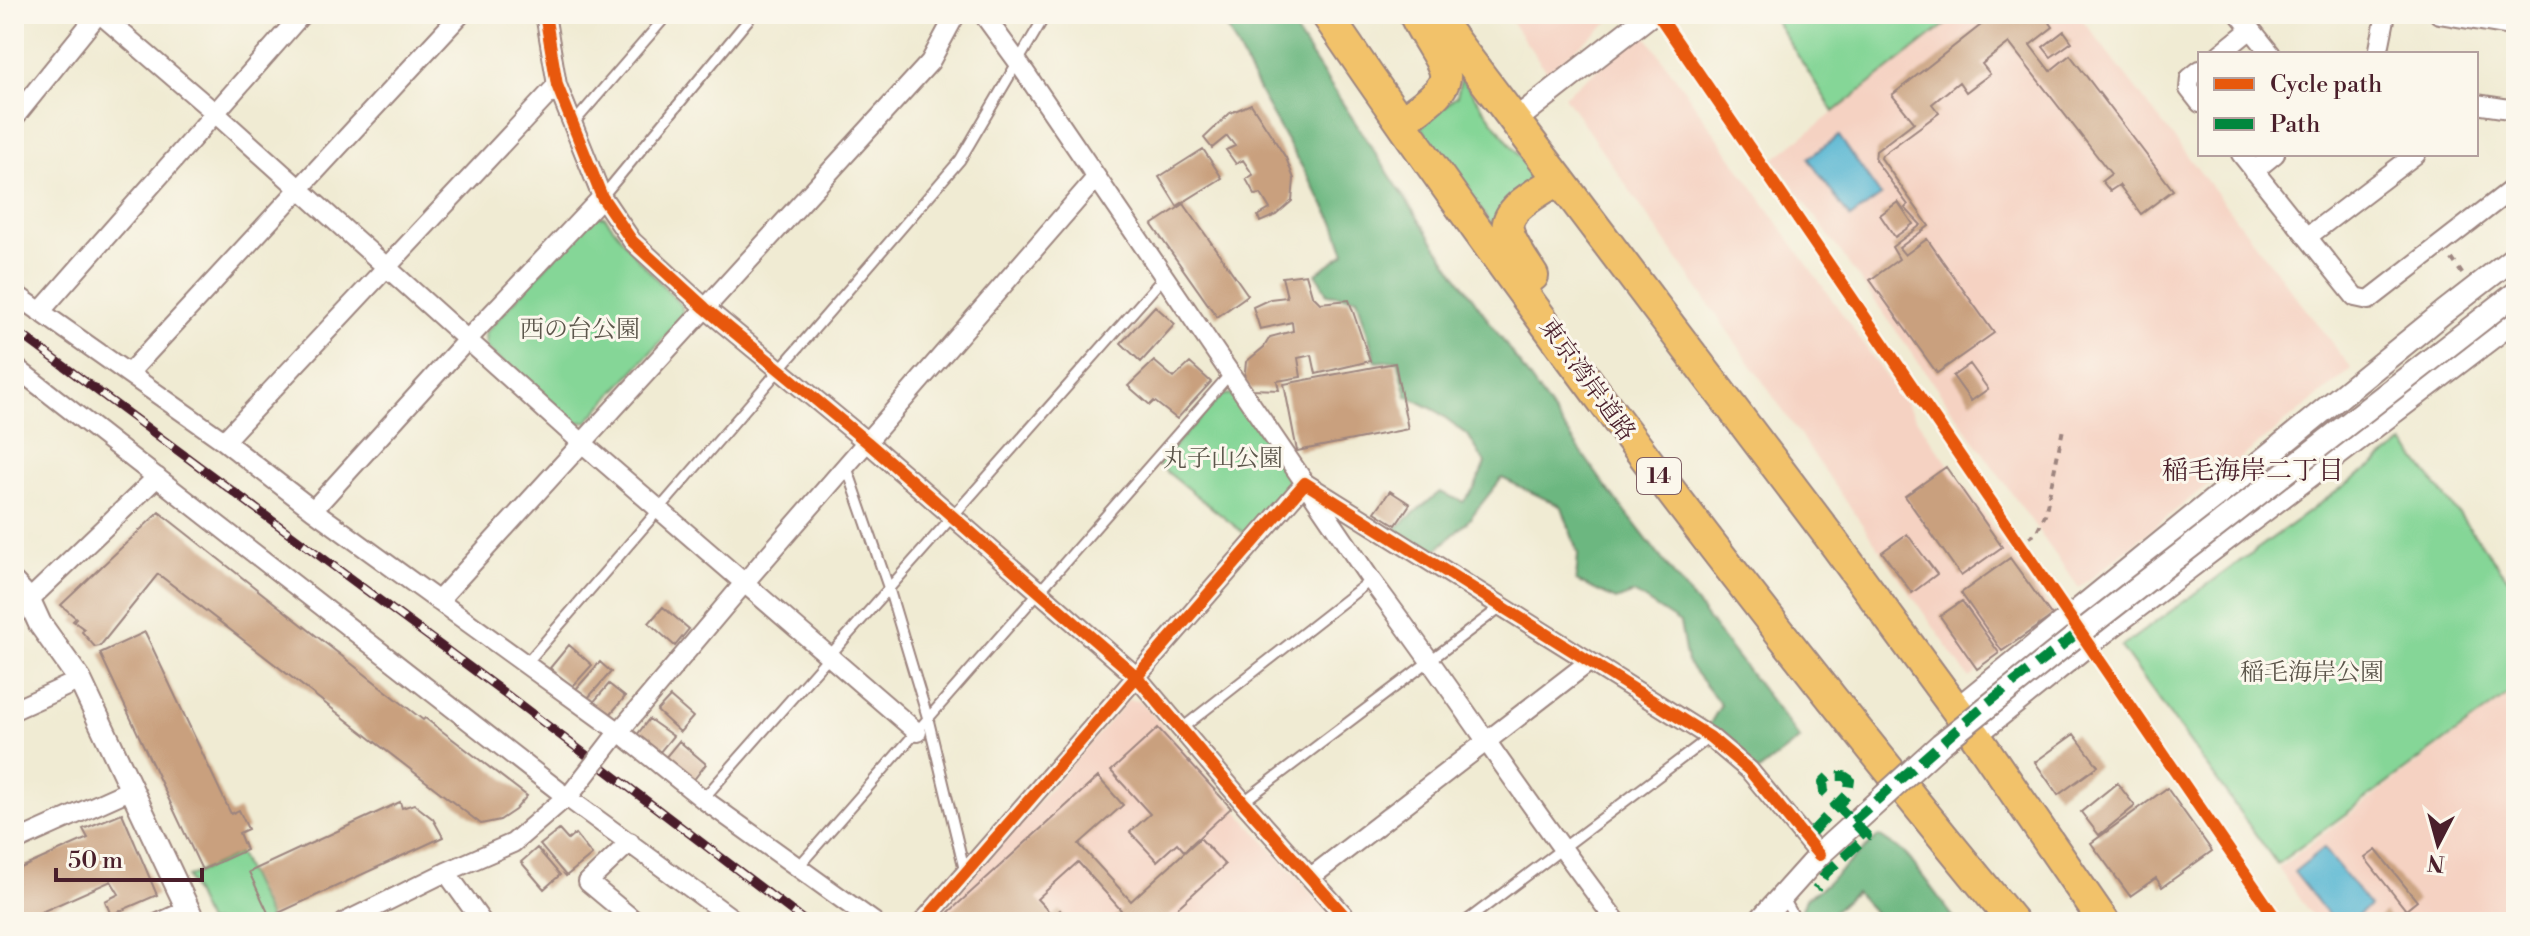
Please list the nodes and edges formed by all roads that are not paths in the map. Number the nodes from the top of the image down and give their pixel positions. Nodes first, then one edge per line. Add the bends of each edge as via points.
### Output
1 (99, 14) edge
2 (302, 14) edge
3 (461, 14) edge
4 (545, 14) edge
5 (668, 14) edge
6 (753, 14) edge
7 (956, 14) edge
8 (983, 14) edge
9 (1046, 14) edge
10 (1326, 14) edge
11 (1414, 14) edge
12 (1434, 14) edge
13 (1651, 14) edge
14 (2386, 14) edge
15 (2439, 14) edge
16 (2489, 18) edge
17 (2245, 22) edge
18 (2516, 27) edge
19 (2222, 52) edge
20 (2269, 52) edge
21 (2378, 52) edge
22 (1018, 62) junction
23 (2198, 72) edge
24 (557, 85) junction
25 (2198, 100) edge
26 (2478, 104) edge
27 (2516, 110) edge
28 (214, 112) junction
29 (14, 118) edge
30 (1401, 121) junction
31 (1514, 121) junction
32 (572, 125) junction
33 (2243, 156) edge
34 (2273, 156) edge
35 (2413, 156) edge
36 (2254, 171) junction
37 (1096, 178) junction
38 (1559, 179) junction
39 (2516, 186) edge
40 (298, 188) junction
41 (602, 197) junction
42 (2307, 237) junction
43 (2516, 256) edge
44 (386, 266) junction
45 (1163, 278) junction
46 (14, 293) edge
47 (2516, 293) edge
48 (705, 308) junction
49 (40, 312) junction
50 (2516, 319) edge
51 (467, 340) junction
52 (1566, 351) junction
53 (778, 370) junction
54 (129, 373) junction
55 (1230, 374) junction
56 (18, 376) edge
57 (224, 441) junction
58 (581, 442) junction
59 (867, 442) junction
60 (846, 465) junction
61 (157, 477) junction
62 (1305, 483) junction
63 (313, 510) junction
64 (660, 510) junction
65 (951, 518) junction
66 (1371, 580) junction
67 (745, 582) junction
68 (889, 589) junction
69 (1037, 591) junction
70 (22, 592) edge
71 (438, 601) junction
72 (1502, 606) junction
73 (830, 656) junction
74 (1432, 661) junction
75 (1589, 662) junction
76 (525, 665) junction
77 (1137, 677) junction
78 (80, 680) junction
79 (14, 710) edge
80 (1956, 710) junction
81 (922, 726) junction
82 (1181, 729) junction
83 (616, 735) junction
84 (1975, 735) junction
85 (1710, 737) junction
86 (1486, 743) junction
87 (132, 789) junction
88 (570, 795) junction
89 (703, 799) junction
90 (1243, 802) junction
91 (14, 842) edge
92 (630, 842) junction
93 (1561, 849) junction
94 (1819, 855) junction
95 (798, 867) junction
96 (446, 872) junction
97 (965, 872) junction
98 (1311, 877) junction
99 (1783, 897) junction
100 (190, 914) edge
101 (150, 922) edge
102 (345, 922) edge
103 (482, 922) edge
104 (636, 922) edge
105 (737, 922) edge
106 (874, 922) edge
107 (923, 922) edge
108 (1350, 922) edge
109 (1465, 922) edge
110 (1617, 922) edge
111 (1759, 922) edge
112 (1797, 922) edge
113 (2013, 922) edge
114 (2104, 922) edge

1 - 28 street
1 - 29 street
2 - 28 street
3 - 40 street
4 - 24 street
5 - 32 lane
6 - 41 lane
7 - 48 street via 930,62
8 - 22 street
9 - 22 lane
10 - 30 highway, 東京湾岸道路 / 14
11 - 30 highway via 1447,78 1443,88
12 - 31 highway
13 - 31 street
14 - 21 street
15 - 16 street
16 - 18 street
17 - 19 street
17 - 20 street
22 - 37 street
22 - 53 lane via 960,160
23 - 25 street via 2190,78 2189,89
24 - 32 street
24 - 44 street
26 - 27 street
28 - 40 street
28 - 49 street
30 - 52 highway, 東京湾岸道路 / 14
31 - 38 highway
32 - 41 street
33 - 36 street
34 - 36 street
35 - 42 street
36 - 42 street
37 - 45 street
37 - 59 street
38 - 52 highway via 1511,214 1507,226
38 - 80 highway
39 - 42 street via 2369,300 2355,297
40 - 44 street
40 - 54 street
41 - 48 street via 632,241
41 - 51 street
43 - 80 street
44 - 51 street
44 - 57 street
45 - 55 street
45 - 65 lane
46 - 49 street
47 - 94 street, bridge via 1953,734
48 - 53 street
48 - 58 street
49 - 54 street
50 - 84 street
51 - 58 street
51 - 63 street
52 - 113 highway, 東京湾岸道路 / 14 via 1769,621
53 - 59 street
53 - 64 lane
54 - 57 street
55 - 62 street
55 - 69 lane
56 - 61 street
57 - 63 street
58 - 64 street
58 - 71 street
59 - 60 street
59 - 65 street
60 - 67 street
60 - 68 lane
61 - 70 street
61 - 88 street
62 - 66 street
62 - 72 street
62 - 77 street
63 - 71 street
64 - 67 street
64 - 76 lane
65 - 68 lane
65 - 69 street
66 - 74 street
66 - 82 lane
67 - 73 street
67 - 83 street
68 - 73 lane
68 - 81 lane
69 - 77 street
69 - 81 lane
70 - 78 street
71 - 76 street
72 - 74 lane
72 - 75 street
73 - 81 street
73 - 89 lane
74 - 86 street
74 - 90 lane
75 - 85 street
75 - 86 street
76 - 83 street
77 - 82 street
77 - 97 street
78 - 79 street
78 - 87 street
80 - 84 highway
81 - 95 lane
81 - 97 lane
82 - 90 street
83 - 88 street, bridge
83 - 89 street
84 - 114 highway
85 - 93 lane
85 - 94 street via 1749,770
86 - 93 street
86 - 98 street
87 - 91 street
87 - 100 street
88 - 92 street
88 - 96 street via 513,843
89 - 95 street
90 - 98 street
92 - 104 street via 588,882
92 - 105 street
93 - 109 lane
93 - 110 street
94 - 99 street
95 - 106 street
96 - 102 street
96 - 103 street
97 - 107 street
98 - 108 street
99 - 111 street
99 - 112 lane
100 - 101 lane

